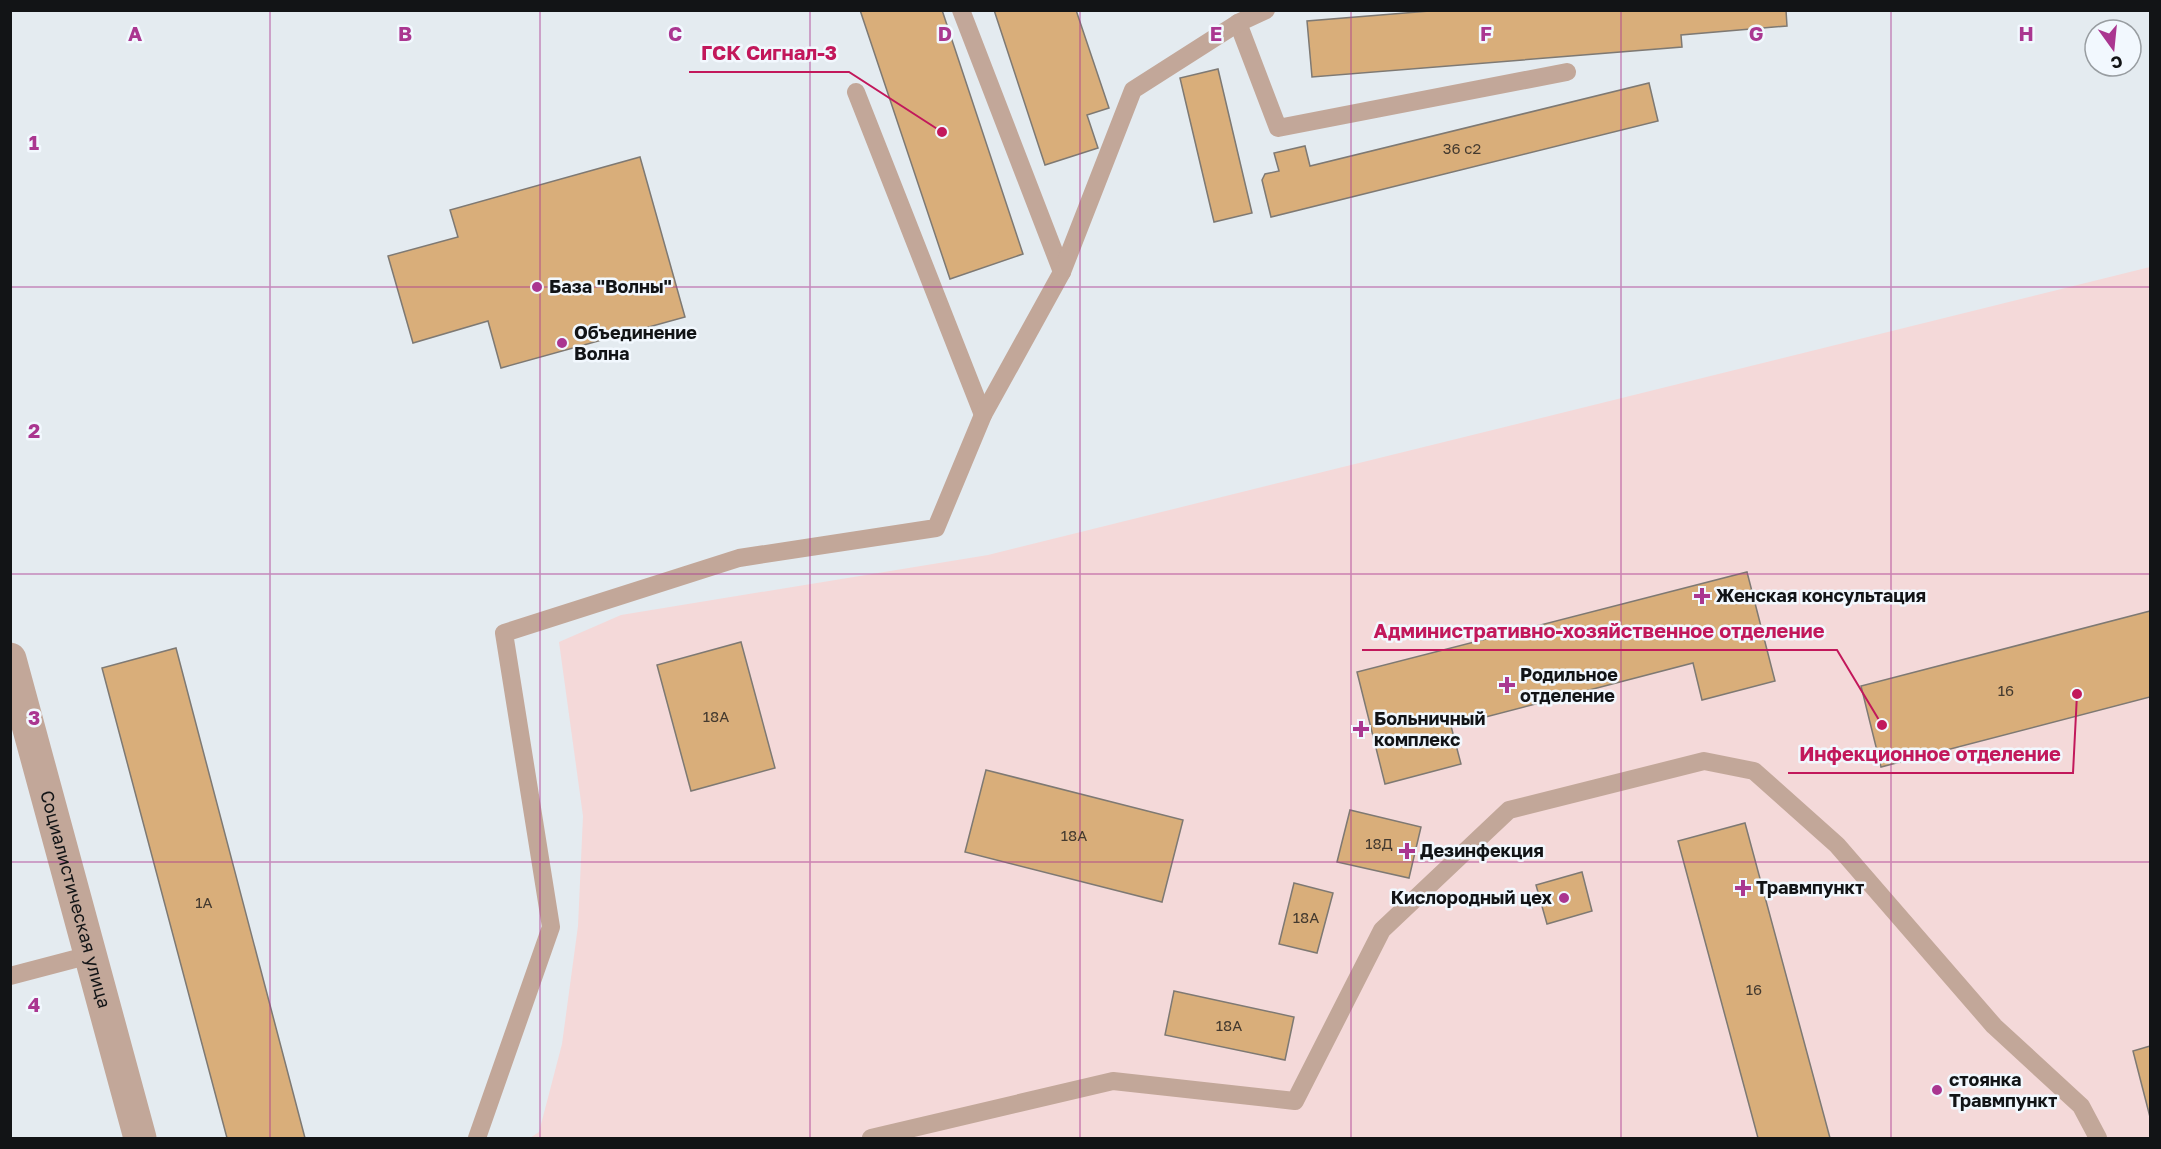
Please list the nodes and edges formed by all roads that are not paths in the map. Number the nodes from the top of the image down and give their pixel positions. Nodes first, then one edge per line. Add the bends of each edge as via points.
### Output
1 (961, 10) edge
2 (1266, 10) edge
3 (1238, 23) junction
4 (1567, 72) dead end
5 (856, 92) dead end
6 (1062, 272) junction
7 (982, 415) junction
8 (10, 659) edge
9 (90, 955) junction
10 (10, 976) edge
11 (140, 1138) edge
12 (477, 1138) edge
13 (871, 1138) edge
14 (2098, 1138) edge

1 - 6 lane
2 - 3 lane
3 - 4 lane via 1278,128
3 - 6 lane via 1133,90
5 - 7 lane
6 - 7 lane
7 - 12 lane via 936,528 739,558 504,633 551,927
8 - 9 street, Социалистическая улица
9 - 10 lane
9 - 11 street, Социалистическая улица
13 - 14 lane via 1113,1081 1295,1101 1382,930 1509,810 1704,761 1754,771 1837,845 1994,1026 2081,1106

